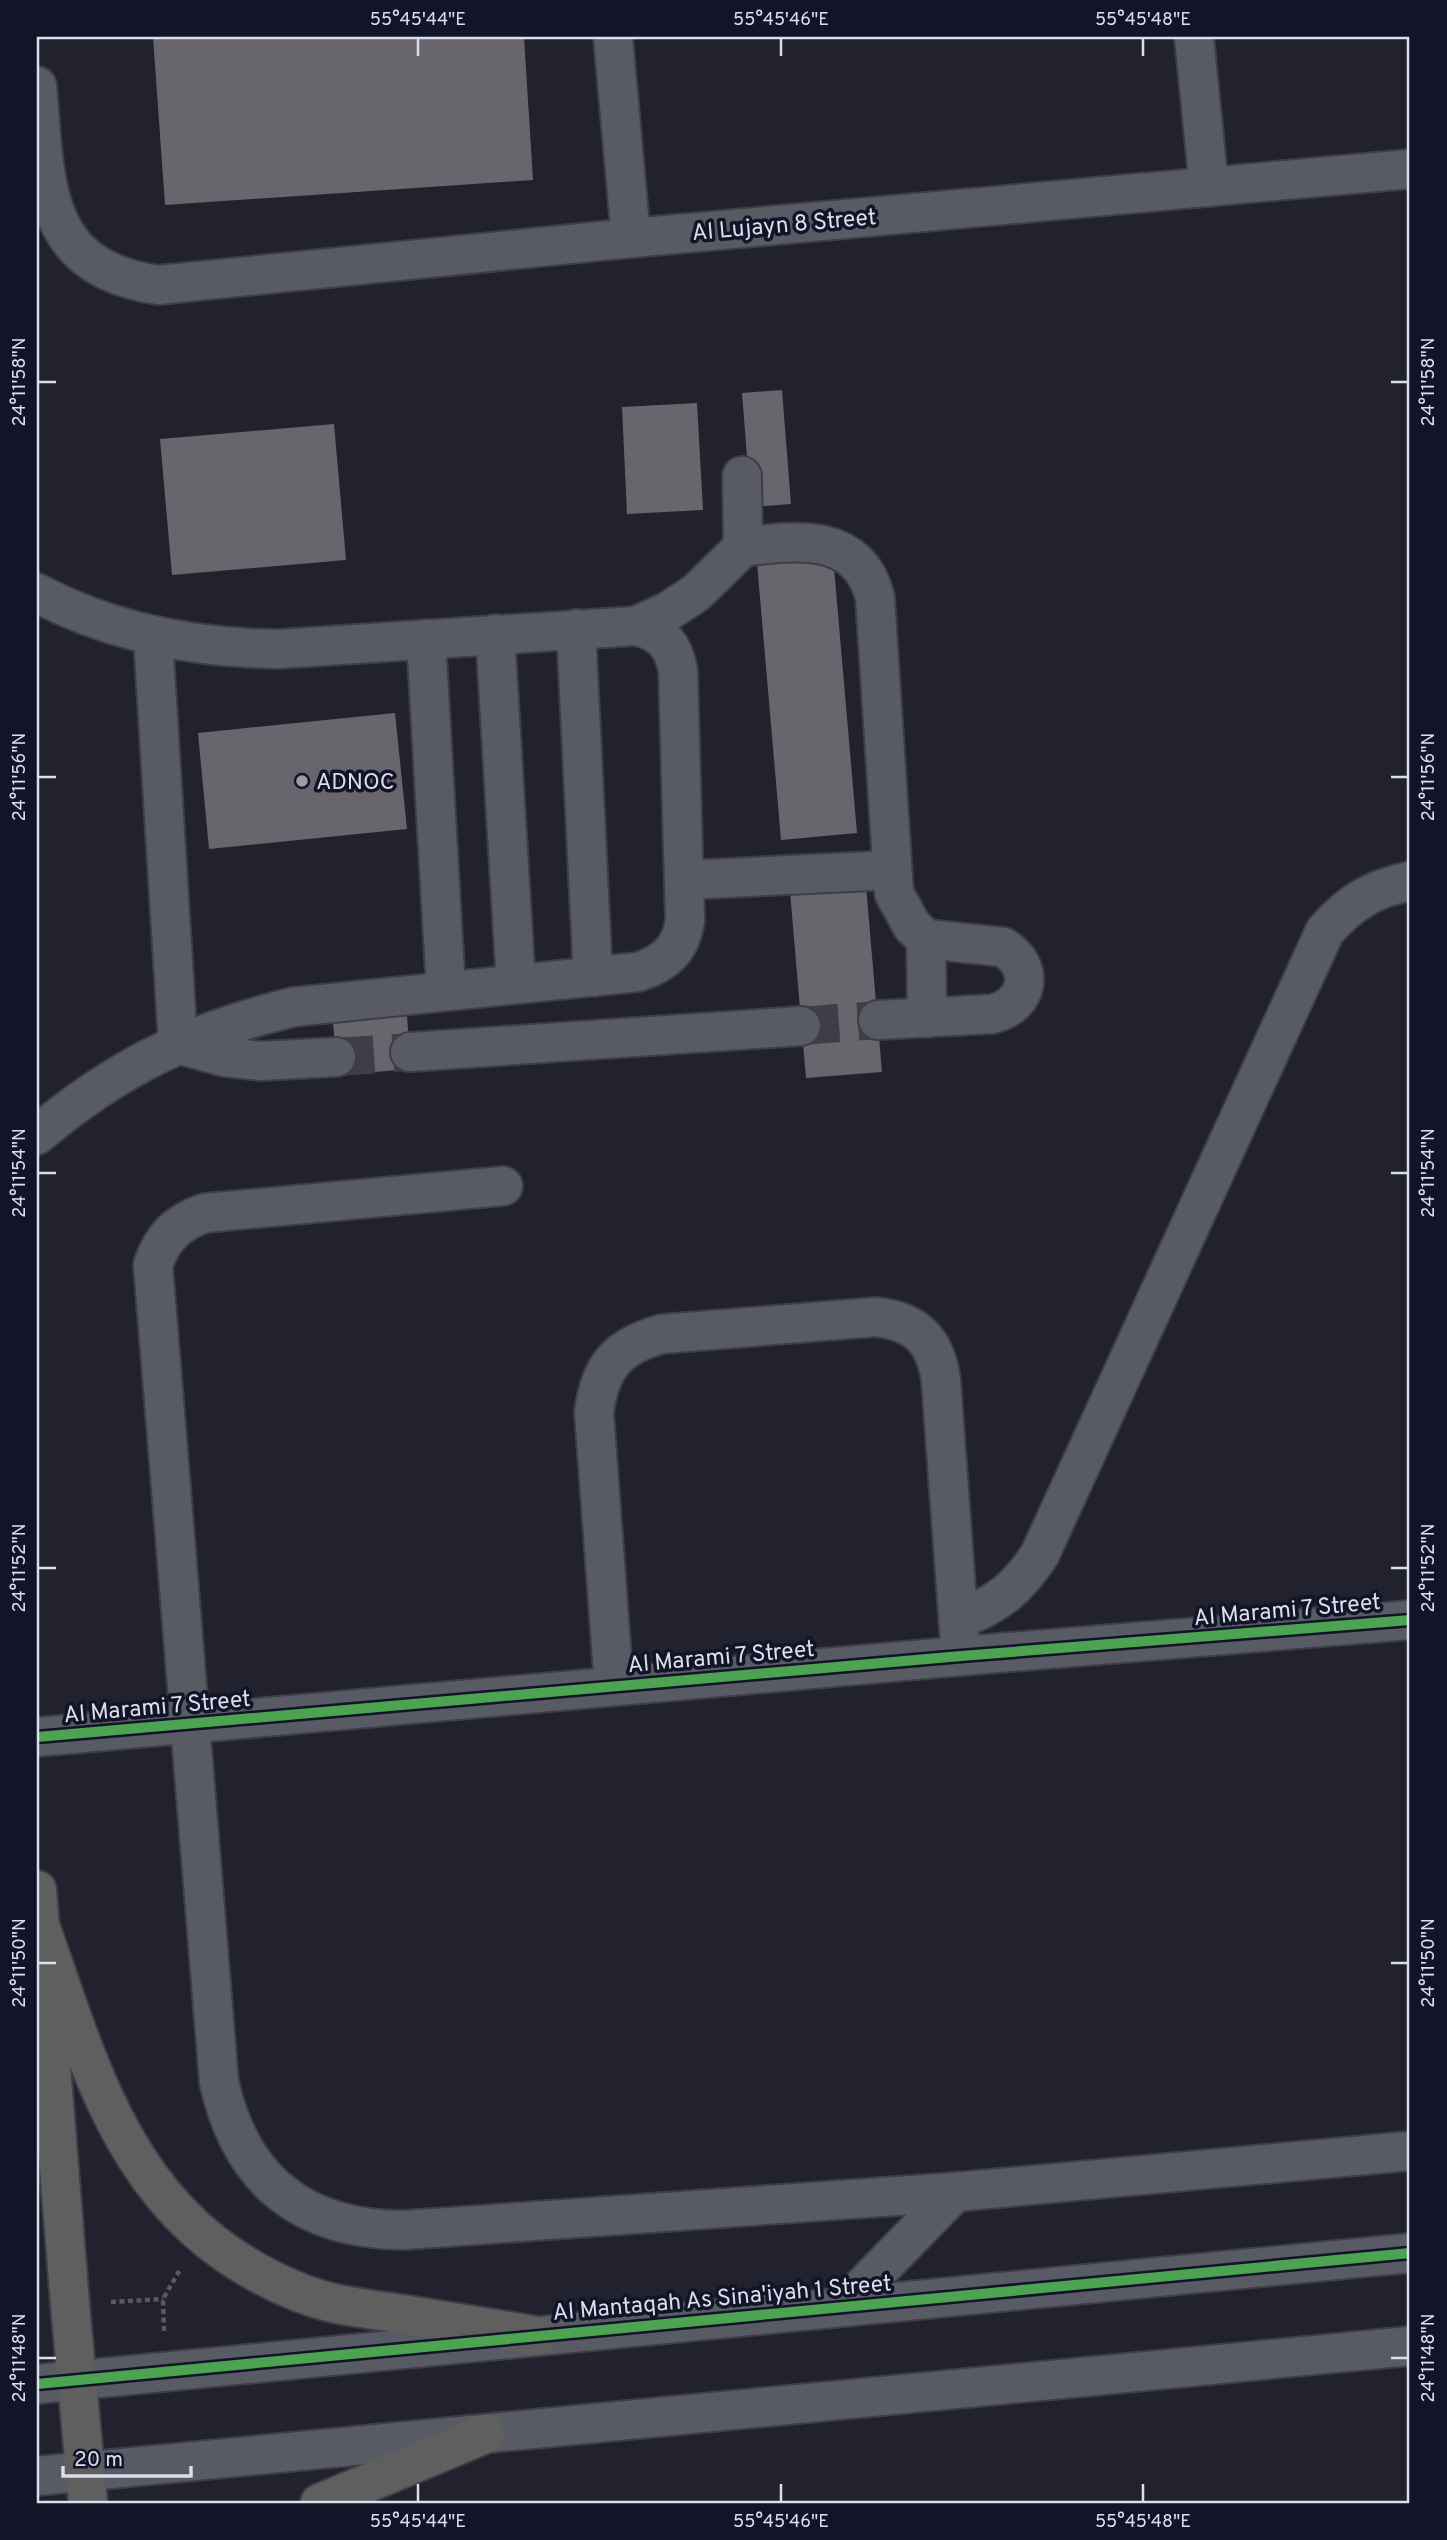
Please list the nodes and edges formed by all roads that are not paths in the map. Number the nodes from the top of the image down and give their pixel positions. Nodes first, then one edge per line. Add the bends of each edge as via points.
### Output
1 (612, 37) edge
2 (1194, 37) edge
3 (37, 86) edge
4 (1410, 169) edge
5 (1209, 187) junction
6 (631, 238) junction
7 (741, 476) dead end
8 (743, 547) junction
9 (37, 593) edge
10 (636, 626) junction
11 (576, 629) junction
12 (495, 634) junction
13 (152, 637) junction
14 (426, 639) junction
15 (892, 870) junction
16 (684, 880) junction
17 (1410, 881) edge
18 (926, 939) junction
19 (593, 976) junction
20 (516, 984) junction
21 (446, 991) junction
22 (928, 1018) junction
23 (878, 1020) tunnel mouth
24 (801, 1026) tunnel mouth
25 (178, 1044) junction
26 (410, 1052) tunnel mouth
27 (337, 1057) tunnel mouth
28 (37, 1135) edge
29 (503, 1186) dead end
30 (1410, 1620) edge
31 (959, 1638) junction
32 (614, 1686) junction
33 (189, 1724) junction
34 (37, 1737) edge
35 (38, 1908) edge
36 (1410, 2151) edge
37 (956, 2192) junction
38 (1410, 2253) edge
39 (843, 2307) junction
40 (537, 2336) junction
41 (1410, 2346) edge
42 (76, 2380) junction
43 (37, 2384) edge
44 (485, 2434) junction
45 (37, 2476) edge
46 (87, 2487) edge
47 (320, 2503) edge

1 - 6 street
2 - 5 street
3 - 6 street, Al Lujayn 8 Street via 45,174 55,217 86,258 133,281 158,285
4 - 5 street, Al Lujayn 8 Street
5 - 6 street, Al Lujayn 8 Street
7 - 8 street
8 - 10 street via 696,593
8 - 15 street via 822,543 858,562 871,584
9 - 13 street via 94,619
10 - 11 street
10 - 16 street via 661,636 676,658
11 - 12 street
11 - 19 street
12 - 14 street
12 - 20 street
13 - 14 street via 231,649
13 - 25 street
14 - 21 street
15 - 16 street
15 - 18 street via 901,910
16 - 19 street via 683,935 666,960 638,972
17 - 31 street via 1365,895 1343,910 1325,931 1040,1554 1006,1595 978,1612
18 - 22 street
18 - 22 street via 1003,947 1014,953 1024,974 1020,996 1003,1011
19 - 20 street
20 - 21 street
21 - 25 street via 293,1007 246,1018
22 - 23 street
24 - 26 street
25 - 27 street via 224,1057 261,1061
25 - 28 street via 114,1077
29 - 33 street via 205,1213 187,1219 163,1240 153,1265
30 - 31 street, Al Marami 7 Street
31 - 32 street, Al Marami 7 Street
31 - 32 street via 939,1365 923,1336 901,1322 876,1317 662,1334 620,1352 597,1390 594,1412
32 - 33 street, Al Marami 7 Street
33 - 34 street, Al Marami 7 Street
33 - 37 street via 225,2109 247,2156 263,2176 304,2208 354,2227 404,2230
35 - 40 main road via 94,2076 128,2148 173,2208 200,2234 263,2276 332,2303
35 - 42 main road
36 - 37 street
37 - 39 street
38 - 39 street, Al Mantaqah As Sina'iyah 1 Street
39 - 40 street, Al Mantaqah As Sina'iyah 1 Street
40 - 42 street, Al Mantaqah As Sina'iyah 1 Street
41 - 44 street
42 - 43 street, Al Mantaqah As Sina'iyah 1 Street
42 - 46 main road
44 - 46 street
44 - 47 main road
45 - 46 street

